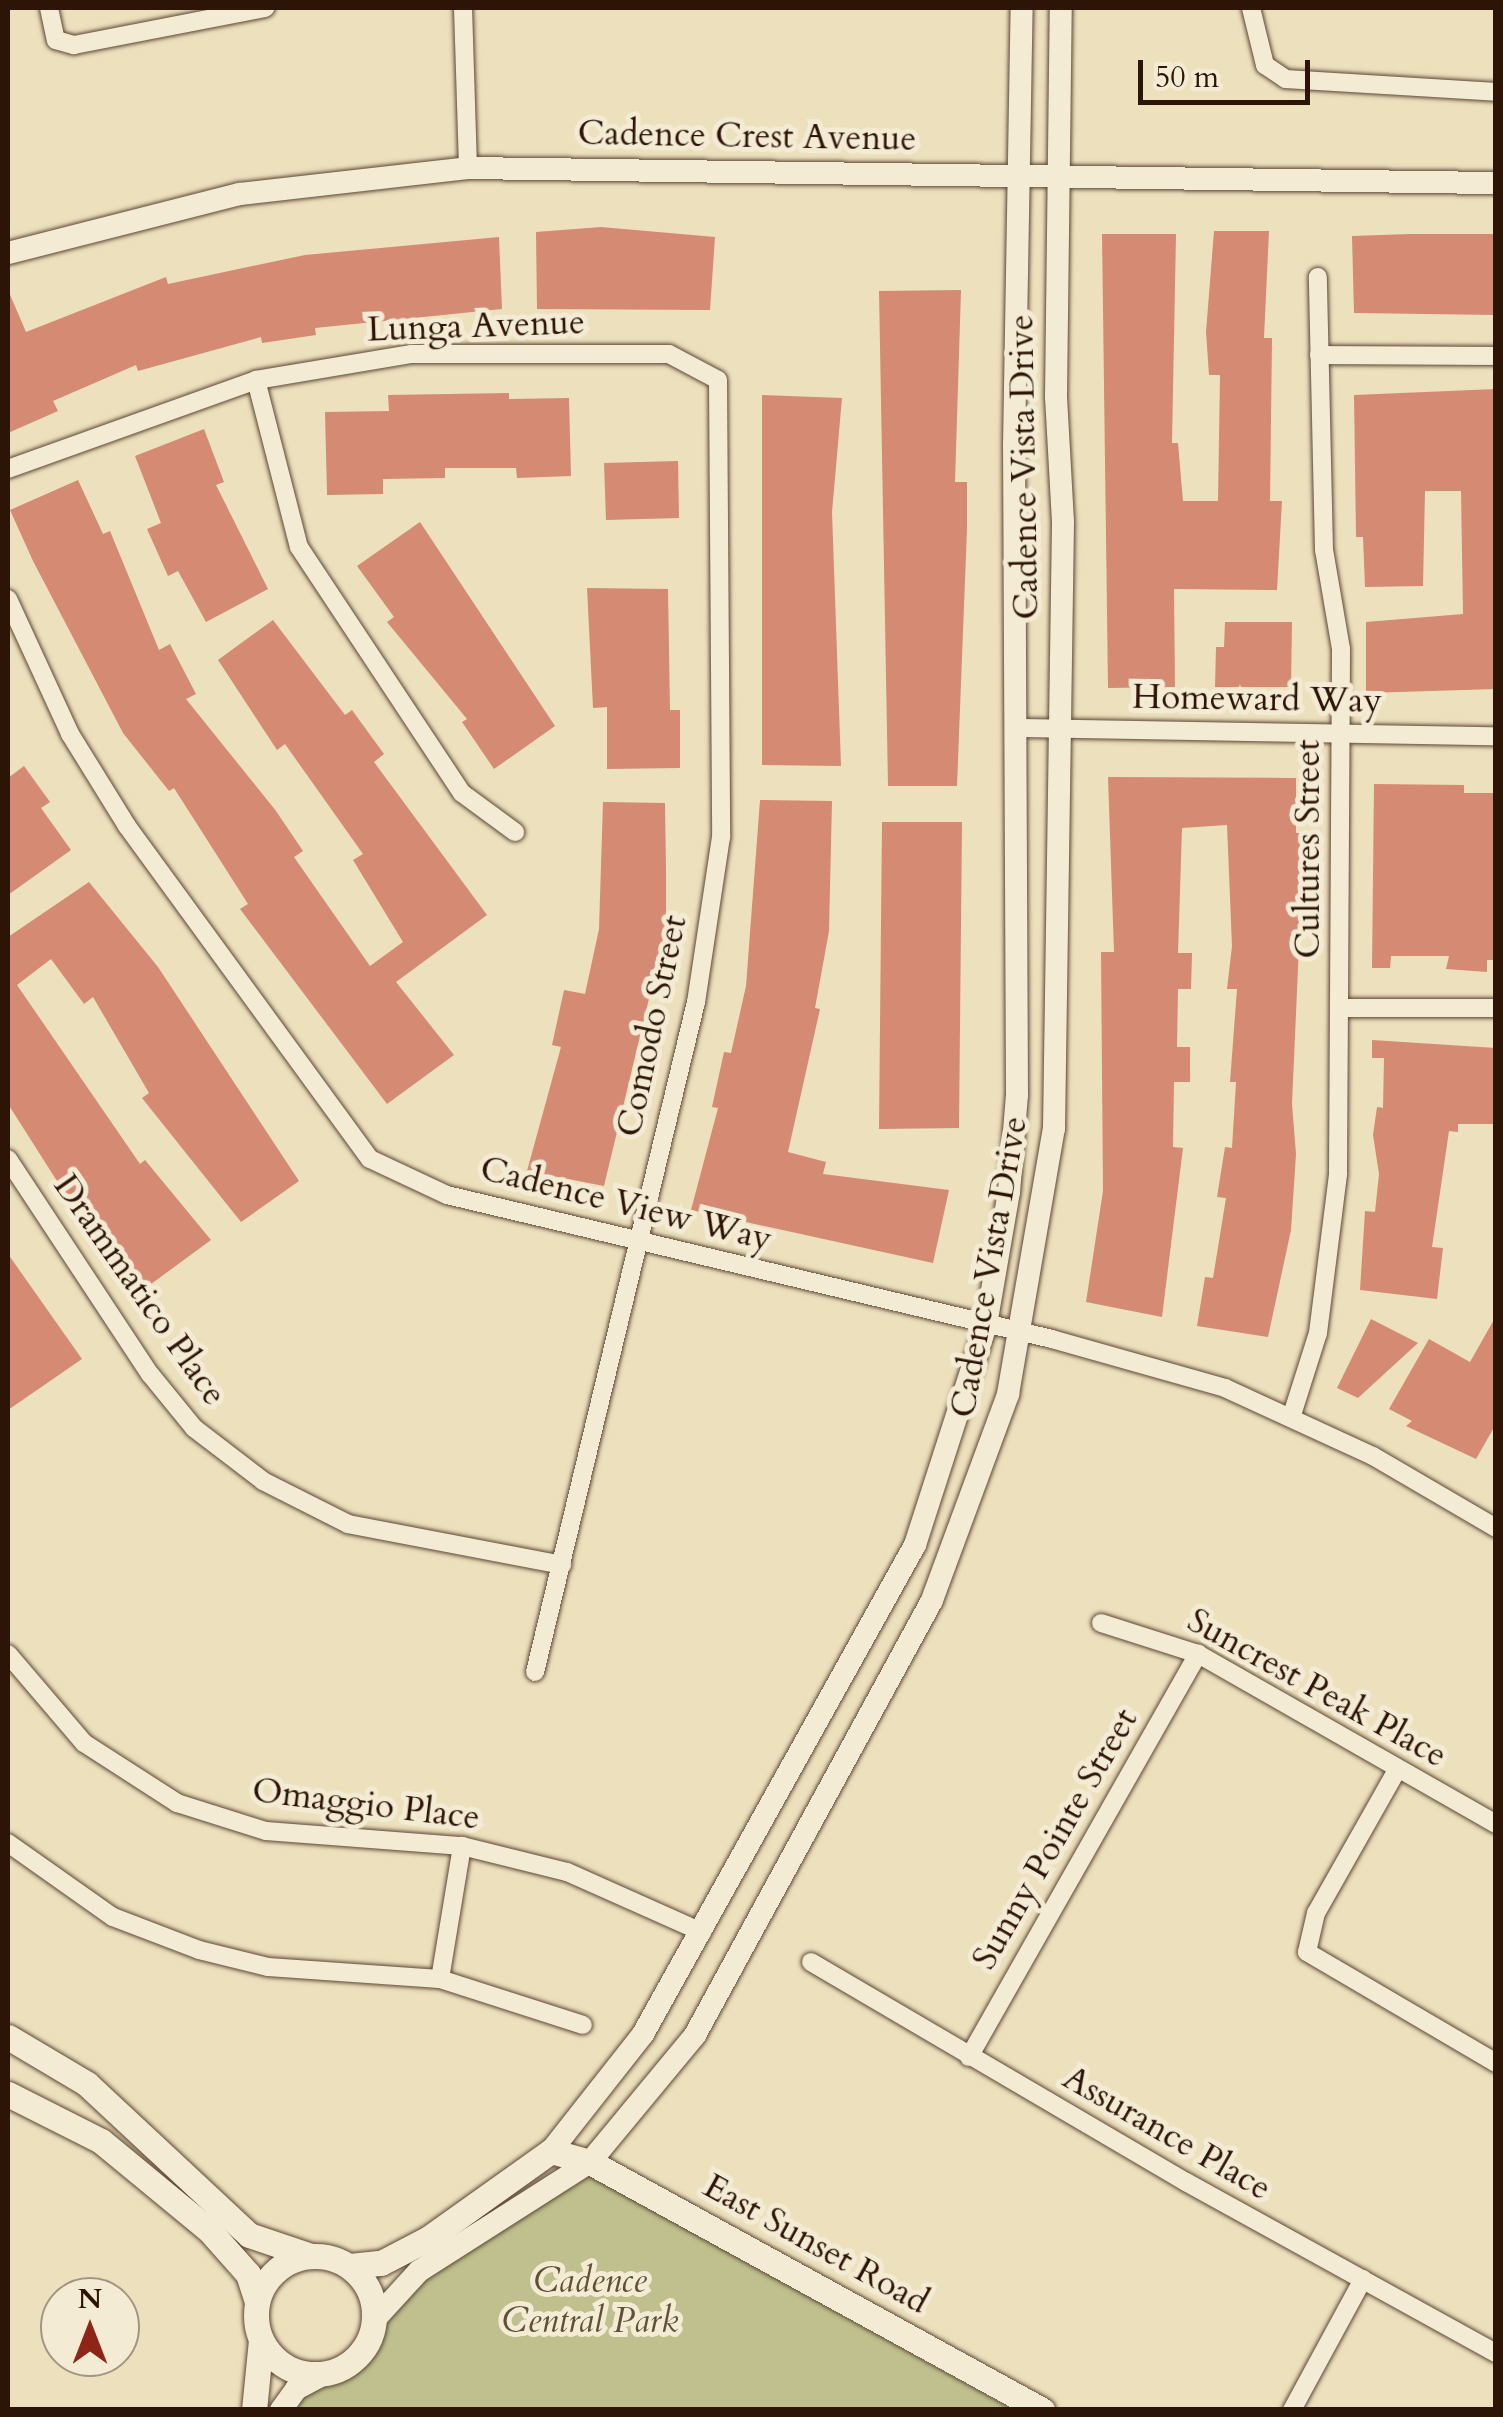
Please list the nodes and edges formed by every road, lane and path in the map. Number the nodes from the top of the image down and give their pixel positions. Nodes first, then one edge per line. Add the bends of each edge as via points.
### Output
1 (49, 8) edge
2 (264, 8) edge
3 (463, 8) edge
4 (1022, 8) edge
5 (1061, 8) edge
6 (1251, 8) edge
7 (1496, 92) edge
8 (468, 168) junction
9 (1019, 175) junction
10 (1060, 176) junction
11 (1496, 183) edge
12 (8, 253) edge
13 (1318, 277) dead end
14 (1319, 355) junction
15 (1496, 356) edge
16 (256, 380) junction
17 (718, 380) joint
18 (8, 470) edge
19 (8, 599) edge
20 (1017, 728) junction
21 (1060, 728) junction
22 (1342, 732) junction
23 (1496, 736) edge
24 (515, 832) dead end
25 (1340, 1008) junction
26 (1496, 1008) edge
27 (8, 1159) edge
28 (637, 1240) junction
29 (986, 1325) junction
30 (1020, 1333) junction
31 (1292, 1418) junction
32 (1496, 1528) edge
33 (562, 1565) junction
34 (1101, 1623) dead end
35 (8, 1654) edge
36 (1198, 1654) junction
37 (536, 1672) dead end
38 (1397, 1770) junction
39 (1496, 1824) edge
40 (8, 1843) edge
41 (462, 1846) junction
42 (702, 1932) junction
43 (811, 1962) dead end
44 (440, 1979) junction
45 (582, 2025) dead end
46 (8, 2037) edge
47 (969, 2057) junction
48 (1496, 2063) edge
49 (8, 2094) edge
50 (551, 2151) junction
51 (590, 2162) junction
52 (312, 2256) junction
53 (350, 2266) junction
54 (1362, 2279) junction
55 (257, 2302) junction
56 (375, 2318) junction
57 (261, 2340) junction
58 (1496, 2353) edge
59 (324, 2374) junction
60 (254, 2410) edge
61 (281, 2410) edge
62 (1042, 2410) edge
63 (1292, 2410) edge

1 - 2 street via 56,40 74,44
3 - 8 street
4 - 9 street, Cadence Vista Drive
5 - 10 street, Cadence Vista Drive
6 - 7 street via 1265,65 1286,80
8 - 9 street, Cadence Crest Avenue
8 - 12 street, Cadence Crest Avenue via 240,194
9 - 10 street, Cadence Crest Avenue
9 - 20 street, Cadence Vista Drive
10 - 11 street, Cadence Crest Avenue
10 - 21 street, Cadence Vista Drive
13 - 14 street, Cultures Street
14 - 15 street
14 - 22 street, Cultures Street via 1324,550 1340,650
16 - 17 street, Lunga Avenue via 412,354 669,354
16 - 18 street, Lunga Avenue
16 - 24 street via 299,546 462,793
17 - 28 street, Comodo Street via 720,836 696,1002
19 - 28 street, Cadence View Way via 70,734 127,826 370,1159 448,1194
20 - 21 street, Homeward Way
20 - 29 street, Cadence Vista Drive via 1018,1095 1010,1192
21 - 22 street, Homeward Way
21 - 30 street, Cadence Vista Drive via 1054,1129
22 - 23 street, Homeward Way
22 - 25 street, Cultures Street
25 - 26 street
25 - 31 street, Cultures Street via 1338,1174 1318,1333
27 - 33 street, Drammatico Place via 150,1374 194,1428 263,1481 348,1524
28 - 29 street, Cadence View Way
28 - 33 street, Comodo Street
29 - 30 street, Cadence View Way
29 - 42 street, Cadence Vista Drive via 915,1545
30 - 31 street, Cadence View Way via 1225,1388
30 - 51 street, Cadence Vista Drive via 988,1455 932,1600 720,1995 669,2072
31 - 32 street, Cadence View Way
33 - 37 street, Comodo Street
34 - 36 street, Suncrest Peak Place
35 - 41 street, Omaggio Place via 84,1743 177,1803 266,1831
36 - 38 street, Suncrest Peak Place
36 - 47 street, Sunny Pointe Street
38 - 39 street, Suncrest Peak Place
38 - 48 street via 1316,1913 1307,1952
40 - 44 street via 113,1917 199,1950 268,1967
41 - 42 street, Omaggio Place via 567,1872
41 - 44 street
42 - 50 street, Cadence Vista Drive via 614,2076
43 - 47 street, Assurance Place
44 - 45 street
46 - 52 main road via 86,2084 249,2235
47 - 54 street, Assurance Place
49 - 55 main road via 100,2141 209,2230 248,2274
50 - 51 main road, East Sunset Road
50 - 53 main road, Cadence Vista Drive via 429,2238 381,2263
51 - 56 street, Cadence Vista Drive via 419,2271
51 - 62 main road, East Sunset Road
52 - 53 main road
52 - 55 main road via 276,2270
53 - 56 main road via 364,2280
54 - 58 street, Assurance Place
54 - 63 street
55 - 57 main road
56 - 59 main road via 360,2355
57 - 59 main road via 287,2368
57 - 60 main road
59 - 61 street via 296,2389

